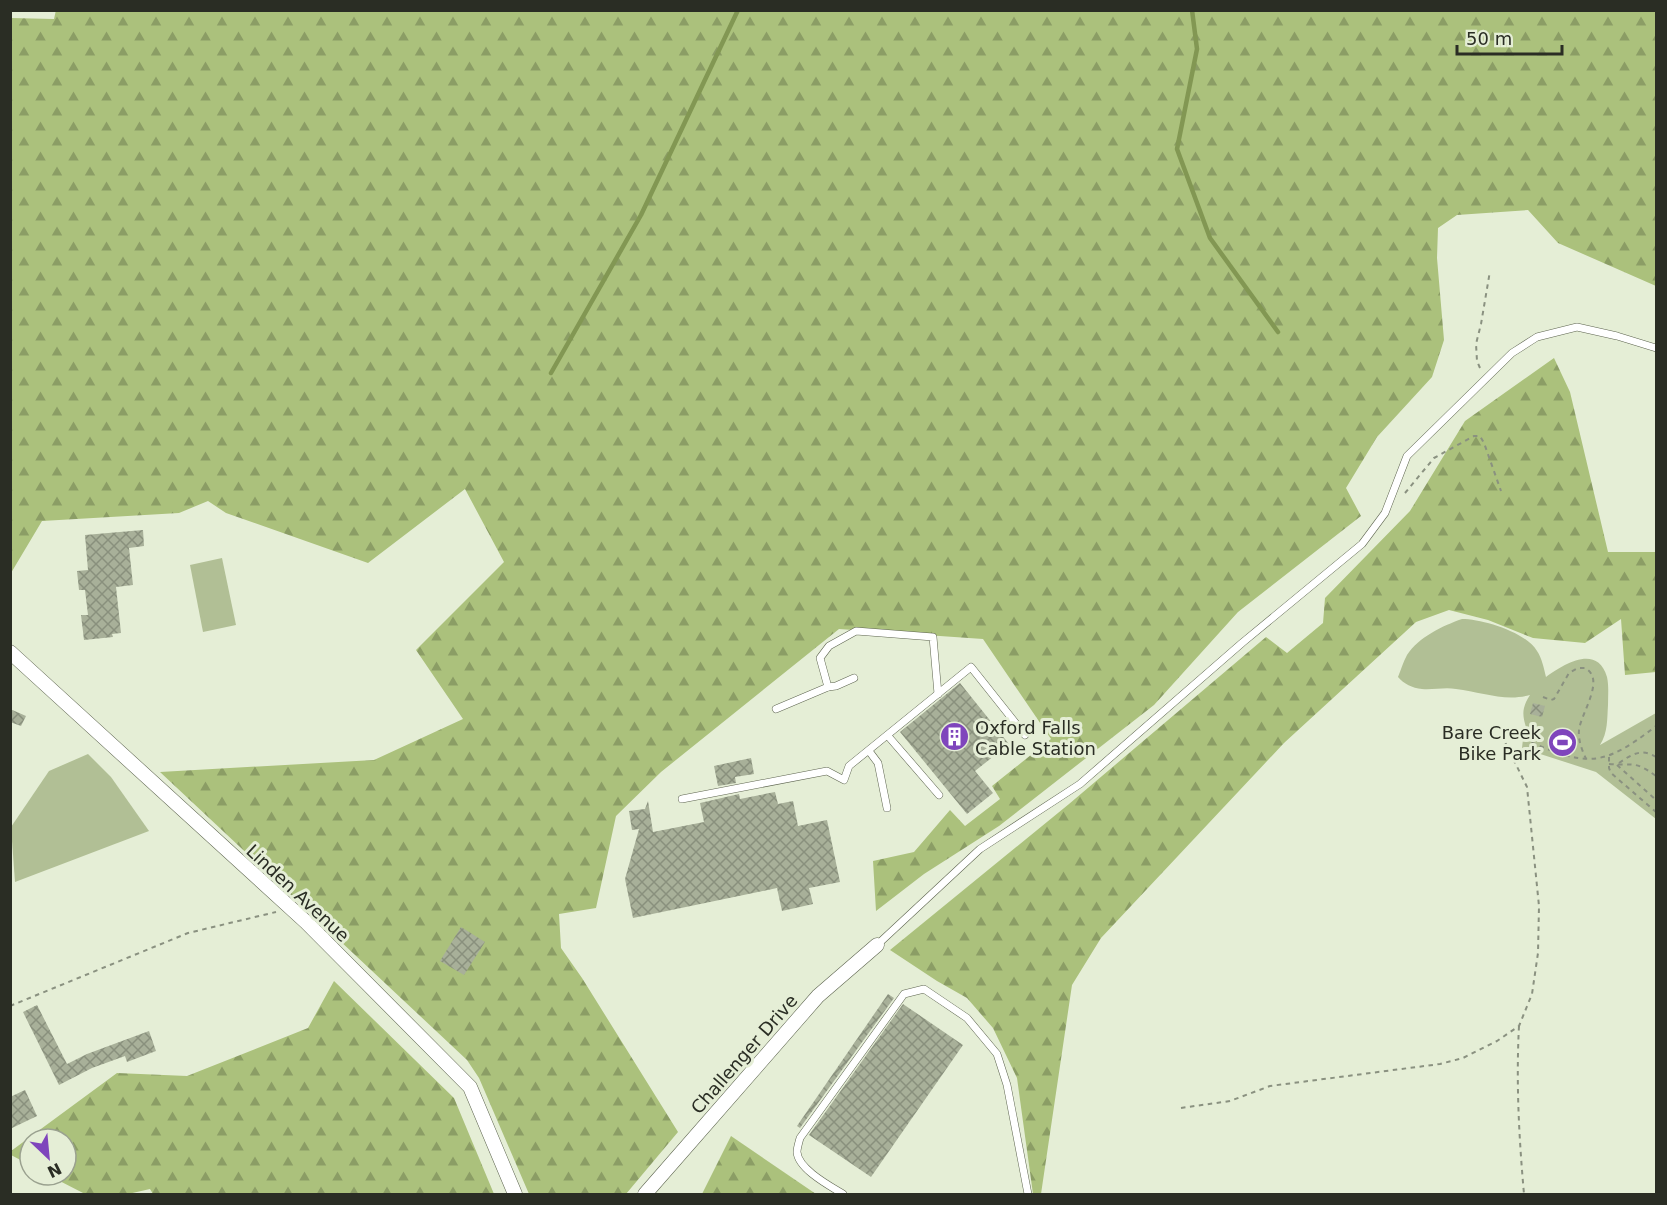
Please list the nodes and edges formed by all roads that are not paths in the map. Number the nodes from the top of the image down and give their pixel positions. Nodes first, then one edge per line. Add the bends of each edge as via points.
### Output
1 (1656, 348) edge
2 (10, 652) edge
3 (854, 678) dead end
4 (828, 687) junction
5 (938, 694) junction
6 (776, 710) dead end
7 (1025, 735) dead end
8 (888, 736) junction
9 (869, 751) junction
10 (939, 795) dead end
11 (682, 799) dead end
12 (887, 808) dead end
13 (877, 945) joint
14 (515, 1194) edge
15 (645, 1194) edge
16 (843, 1194) edge
17 (1028, 1194) edge

1 - 13 lane via 1576,327 1537,337 1512,353 1407,456 1385,513 1362,544 1080,784 980,849
2 - 14 street, Linden Avenue via 291,909 470,1087
3 - 4 lane
4 - 5 lane via 819,658 830,646 856,631 933,638
4 - 6 lane
5 - 7 lane via 971,667
5 - 8 lane
8 - 9 lane
8 - 10 lane
9 - 11 lane via 849,766 844,780 827,771
9 - 12 lane via 878,763
13 - 15 street, Challenger Drive via 818,996
16 - 17 lane via 800,1162 800,1138 904,994 924,989 968,1018 998,1054

